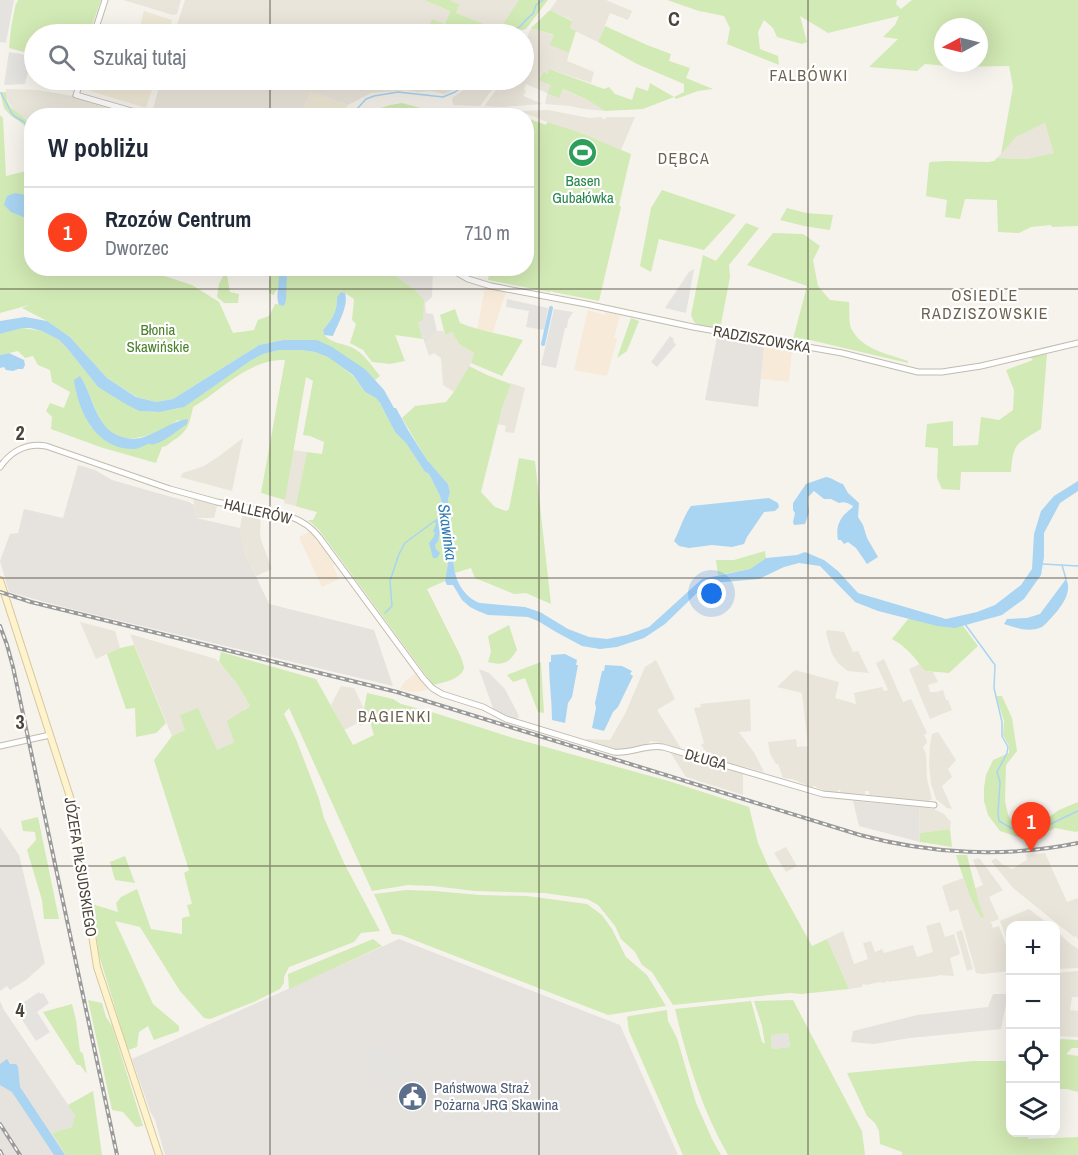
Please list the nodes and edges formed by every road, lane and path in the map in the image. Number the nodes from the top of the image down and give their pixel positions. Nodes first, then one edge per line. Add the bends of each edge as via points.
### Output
1 (105, 0) edge
2 (97, 24) edge
3 (78, 90) edge
4 (121, 108) edge
5 (463, 276) edge
6 (1078, 343) edge
7 (0, 467) edge
8 (0, 580) edge
9 (483, 707) joint
10 (50, 735) junction
11 (0, 746) edge
12 (934, 805) dead end
13 (159, 1155) edge

1 - 2 street
3 - 4 street via 76,95
5 - 6 street, RADZISZOWSKA via 491,286 924,372 981,366
7 - 9 street, HALLERÓW via 18,450 46,446 170,489 302,521 319,537 432,688
8 - 10 main road, JÓZEFA PIŁSUDSKIEGO
9 - 12 street, DŁUGA via 517,723 614,752 658,746 823,794
10 - 11 street
10 - 13 main road, JÓZEFA PIŁSUDSKIEGO via 73,808 97,967

